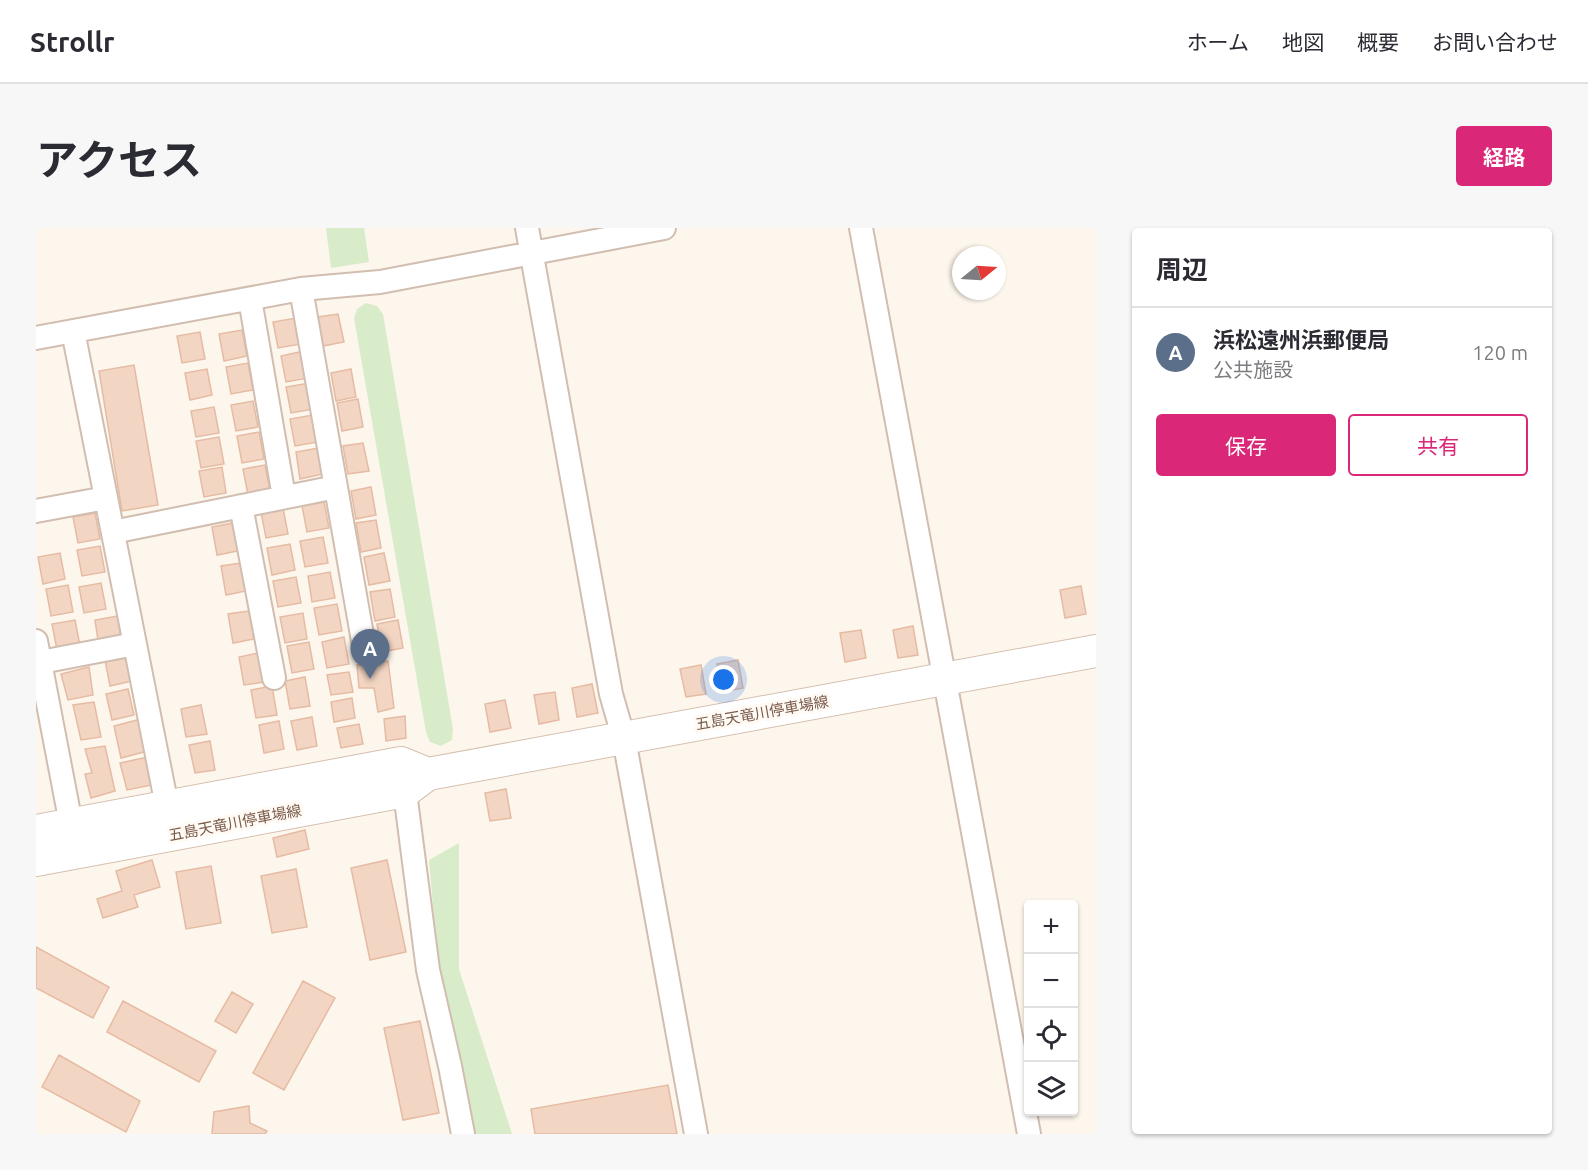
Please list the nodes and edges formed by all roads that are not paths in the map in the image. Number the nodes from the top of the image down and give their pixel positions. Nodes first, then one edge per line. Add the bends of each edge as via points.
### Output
1 (527, 228) edge
2 (664, 228) edge
3 (861, 228) edge
4 (531, 253) junction
5 (301, 290) junction
6 (250, 299) junction
7 (73, 331) junction
8 (36, 338) edge
9 (336, 487) junction
10 (284, 497) junction
11 (106, 498) junction
12 (241, 506) junction
13 (36, 511) edge
14 (113, 532) junction
15 (135, 644) junction
16 (1096, 651) edge
17 (364, 652) dead end
18 (37, 655) edge
19 (274, 678) dead end
20 (944, 680) junction
21 (624, 739) junction
22 (412, 776) junction
23 (167, 806) junction
24 (71, 824) junction
25 (36, 831) edge
26 (36, 860) edge
27 (456, 1133) edge
28 (696, 1134) edge
29 (1029, 1134) edge

1 - 4 street
2 - 4 street
3 - 20 street
4 - 5 street via 380,282
4 - 21 street via 611,694
5 - 6 street
5 - 9 street
6 - 7 street
6 - 10 street
7 - 8 street
7 - 11 street
9 - 10 street
9 - 17 street
10 - 12 street
11 - 13 street
11 - 14 street
12 - 14 street
12 - 19 street
14 - 15 street
15 - 18 street
15 - 23 street
16 - 20 main road, 五島天竜川停車場線
18 - 24 street
20 - 21 main road, 五島天竜川停車場線
20 - 29 street
21 - 22 main road, 五島天竜川停車場線
21 - 28 street
22 - 23 main road, 五島天竜川停車場線
22 - 26 main road, 五島天竜川停車場線
22 - 27 street via 429,970 450,1066
23 - 24 main road, 五島天竜川停車場線
24 - 25 main road, 五島天竜川停車場線

